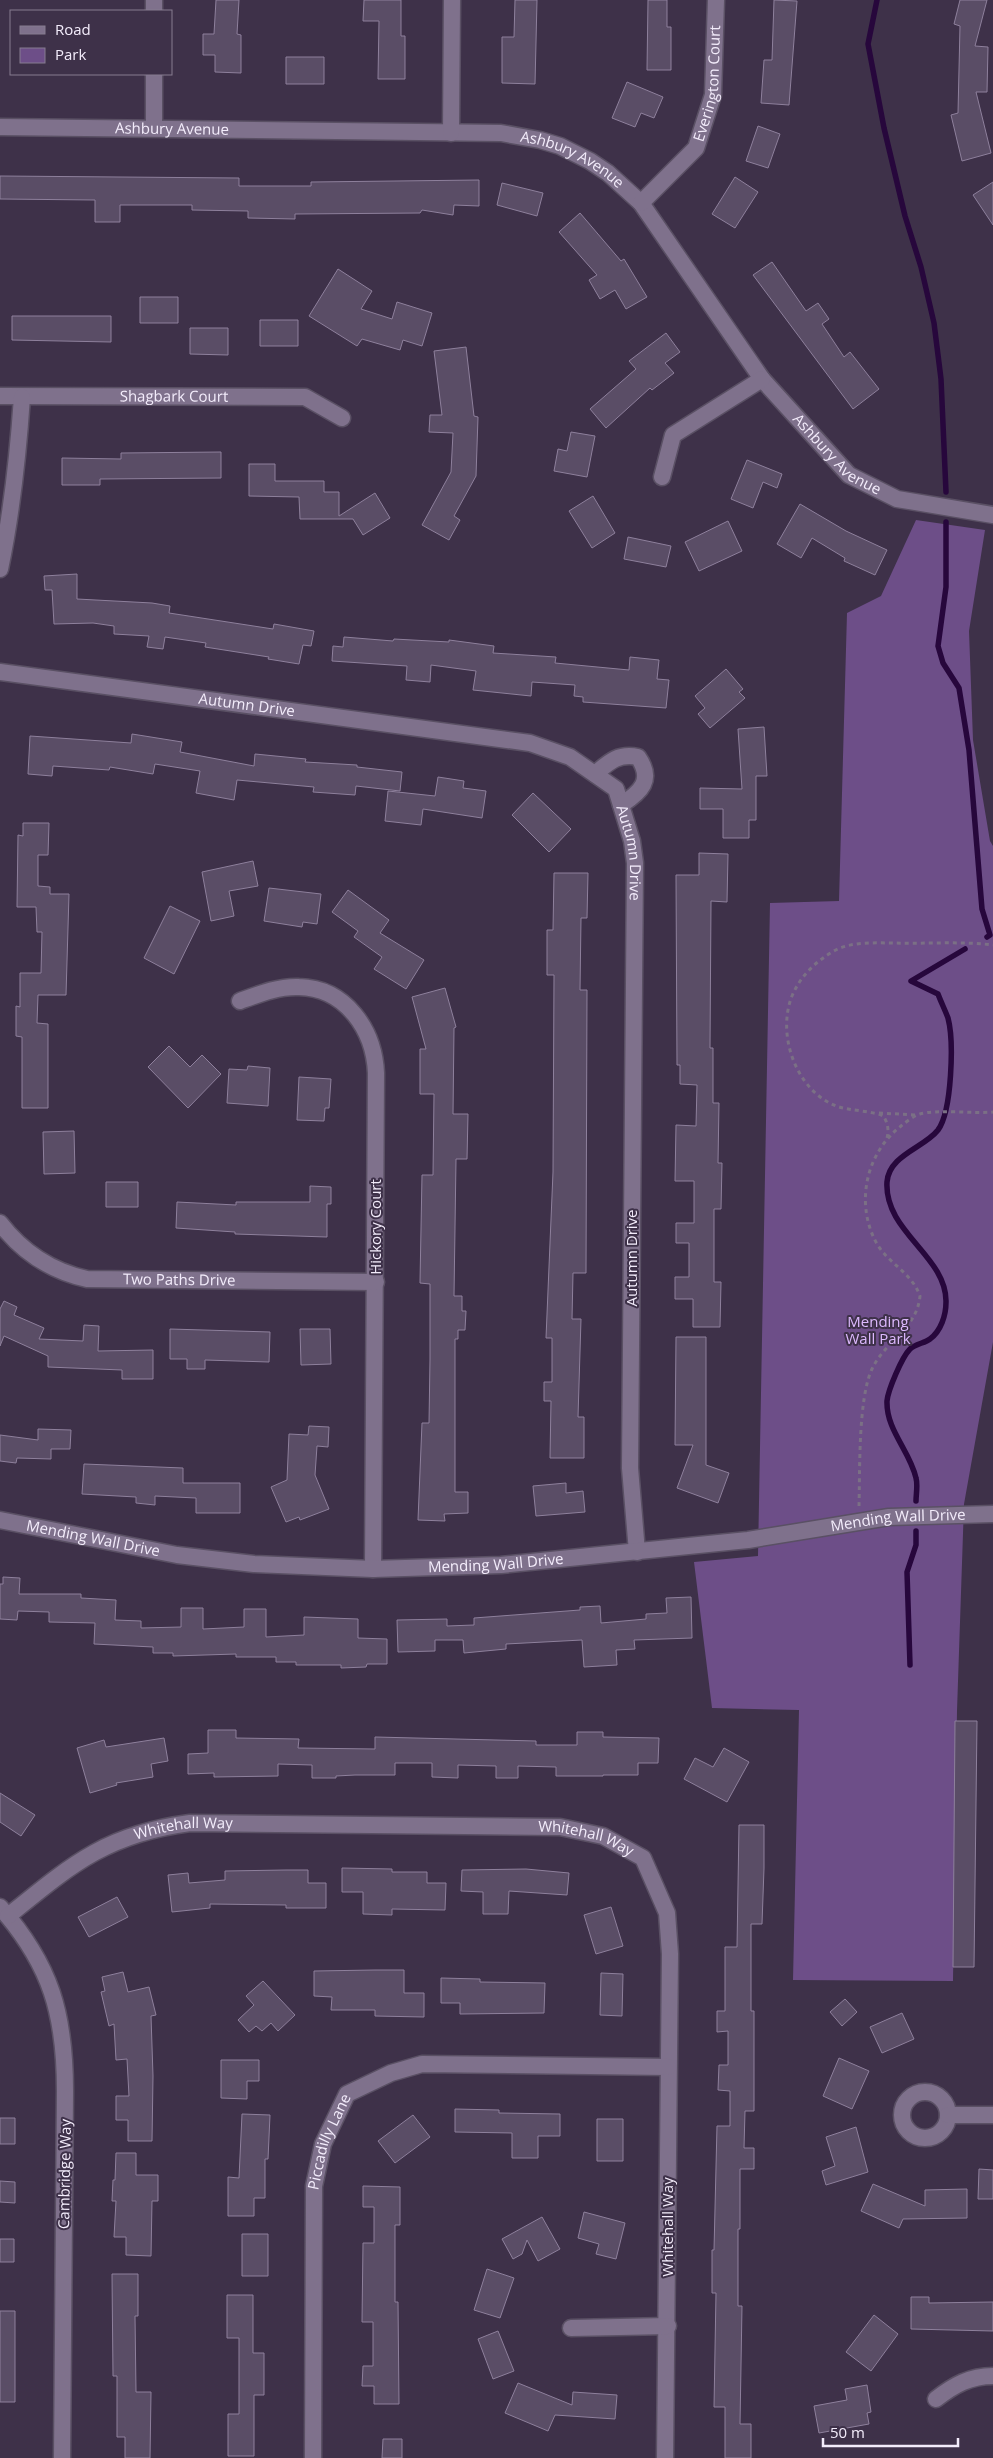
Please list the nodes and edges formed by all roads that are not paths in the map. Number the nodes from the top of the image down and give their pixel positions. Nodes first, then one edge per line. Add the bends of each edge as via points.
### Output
1 (452, 0) edge
2 (716, 0) edge
3 (154, 75) edge
4 (0, 127) edge
5 (154, 128) junction
6 (451, 133) junction
7 (641, 203) junction
8 (762, 379) junction
9 (0, 396) edge
10 (22, 397) junction
11 (342, 418) dead end
12 (662, 477) dead end
13 (993, 515) edge
14 (0, 569) edge
15 (0, 672) edge
16 (595, 774) junction
17 (621, 805) junction
18 (240, 1001) dead end
19 (0, 1223) edge
20 (376, 1282) junction
21 (993, 1514) edge
22 (0, 1520) edge
23 (637, 1552) junction
24 (374, 1569) junction
25 (4, 1911) edge
26 (668, 2066) junction
27 (948, 2115) dead end
28 (993, 2116) edge
29 (668, 2326) junction
30 (571, 2328) dead end
31 (993, 2376) edge
32 (936, 2399) dead end
33 (62, 2458) edge
34 (313, 2458) edge
35 (666, 2458) edge

1 - 6 street
2 - 7 street, Everington Court via 713,95 696,148
3 - 5 street
4 - 5 street, Ashbury Avenue
5 - 6 street, Ashbury Avenue
6 - 7 street, Ashbury Avenue via 501,132 560,146 608,173
7 - 8 street, Ashbury Avenue
8 - 12 street via 672,435
8 - 13 street, Ashbury Avenue via 849,475 897,500
9 - 10 street, Shagbark Court
10 - 11 street, Shagbark Court via 305,398
10 - 14 street via 13,506
15 - 16 street, Autumn Drive via 530,743 557,751
16 - 17 street, Autumn Drive via 616,789
16 - 17 street via 615,757 638,757 645,767 646,777 638,794
17 - 23 street, Autumn Drive via 635,863 630,1468
18 - 20 street, Hickory Court via 285,987 314,989 340,1000 355,1014 368,1035 376,1073
19 - 20 street, Two Paths Drive via 14,1241 51,1268 87,1279
20 - 24 street, Hickory Court
21 - 23 street, Mending Wall Drive via 898,1517 748,1540
22 - 24 street, Mending Wall Drive via 186,1556 254,1564
23 - 24 street, Mending Wall Drive via 501,1565
25 - 26 street, Whitehall Way via 91,1854 129,1836 169,1826 212,1823 560,1827 603,1836 643,1858 667,1913 670,1954
25 - 33 street, Cambridge Way via 29,1941 40,1964 58,2010 63,2035 66,2090
26 - 29 street, Whitehall Way
26 - 34 street, Piccadilly Lane via 422,2064 391,2073 347,2094 323,2144 314,2186
27 - 28 street
29 - 30 street
29 - 35 street, Whitehall Way
31 - 32 street via 978,2376 953,2386

